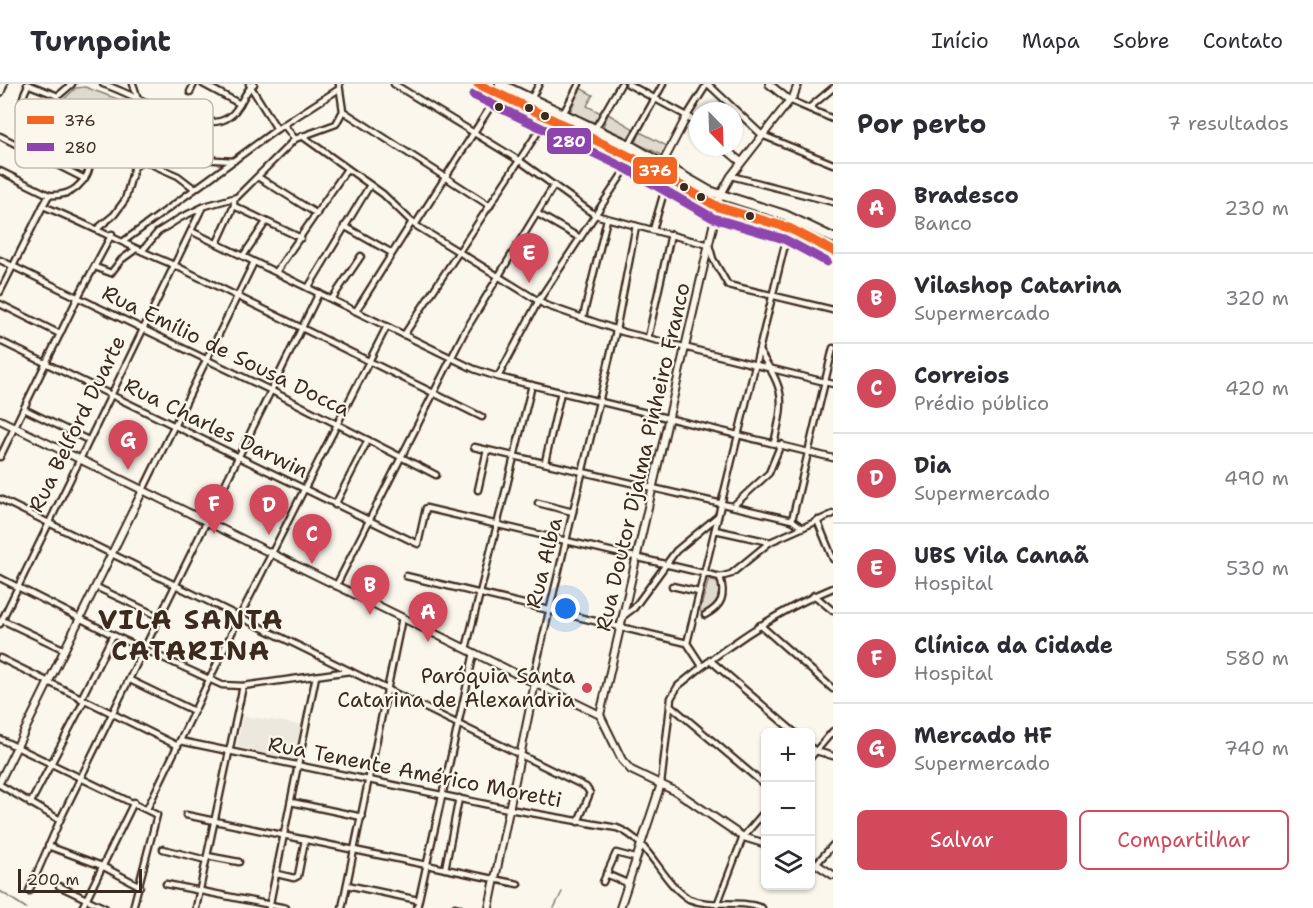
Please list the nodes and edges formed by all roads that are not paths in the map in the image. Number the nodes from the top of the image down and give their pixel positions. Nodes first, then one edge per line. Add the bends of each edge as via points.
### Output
1 (3, 84) edge
2 (28, 84) edge
3 (72, 84) edge
4 (103, 84) edge
5 (133, 84) edge
6 (194, 84) edge
7 (203, 84) edge
8 (394, 84) edge
9 (409, 84) edge
10 (480, 84) edge
11 (500, 84) edge
12 (539, 84) edge
13 (579, 84) edge
14 (621, 84) edge
15 (628, 84) edge
16 (663, 84) edge
17 (707, 84) edge
18 (769, 84) edge
19 (112, 85) edge
20 (251, 85) edge
21 (797, 85) edge
22 (339, 87) edge
23 (833, 88) edge
24 (406, 91) junction
25 (0, 92) edge
26 (190, 92) dead end
27 (58, 96) junction
28 (137, 96) junction
29 (655, 97) junction
30 (23, 99) edge
31 (57, 99) edge
32 (144, 99) edge
33 (531, 99) junction
34 (789, 100) junction
35 (494, 101) dead end
36 (240, 104) junction
37 (809, 108) junction
38 (343, 111) junction
39 (563, 114) junction
40 (687, 116) junction
41 (833, 119) edge
42 (213, 122) edge
43 (284, 125) junction
44 (542, 126) dead end
45 (278, 129) junction
46 (595, 129) junction
47 (474, 133) junction
48 (762, 135) junction
49 (0, 136) edge
50 (302, 136) junction
51 (295, 139) junction
52 (15, 143) edge
53 (629, 144) junction
54 (734, 156) edge
55 (633, 158) junction
56 (213, 160) edge
57 (234, 161) junction
58 (520, 161) junction
59 (741, 162) junction
60 (662, 163) junction
61 (833, 164) edge
62 (63, 168) edge
63 (87, 168) edge
64 (136, 168) edge
65 (159, 168) edge
66 (347, 169) junction
67 (0, 171) edge
68 (659, 173) junction
69 (731, 176) junction
70 (258, 177) junction
71 (446, 178) junction
72 (668, 178) junction
73 (85, 179) junction
74 (370, 185) junction
75 (554, 185) junction
76 (195, 189) junction
77 (49, 195) junction
78 (720, 196) junction
79 (234, 199) junction
80 (833, 202) edge
81 (44, 206) junction
82 (234, 206) junction
83 (490, 206) junction
84 (718, 207) junction
85 (202, 208) junction
86 (316, 214) junction
87 (538, 214) junction
88 (595, 215) junction
89 (607, 219) junction
90 (266, 222) junction
91 (414, 223) junction
92 (345, 226) junction
93 (636, 226) junction
94 (98, 228) junction
95 (789, 228) junction
96 (653, 230) junction
97 (191, 231) junction
98 (112, 234) junction
99 (671, 234) junction
100 (301, 238) junction
101 (580, 238) junction
102 (833, 238) edge
103 (124, 241) junction
104 (217, 243) junction
105 (709, 245) junction
106 (139, 250) junction
107 (459, 251) junction
108 (833, 251) edge
109 (392, 253) junction
110 (243, 256) junction
111 (361, 256) dead end
112 (0, 260) edge
113 (254, 262) junction
114 (174, 265) junction
115 (13, 266) junction
116 (95, 267) junction
117 (276, 272) junction
118 (499, 277) junction
119 (308, 288) junction
120 (0, 292) edge
121 (319, 293) junction
122 (772, 296) junction
123 (78, 297) junction
124 (239, 298) junction
125 (332, 299) junction
126 (539, 300) junction
127 (0, 304) edge
128 (833, 309) edge
129 (356, 311) junction
130 (583, 317) junction
131 (387, 326) junction
132 (302, 328) junction
133 (615, 329) junction
134 (141, 330) junction
135 (60, 334) junction
136 (404, 335) junction
137 (648, 338) junction
138 (0, 341) edge
139 (686, 347) junction
140 (833, 348) edge
141 (759, 350) junction
142 (451, 359) junction
143 (46, 362) junction
144 (208, 362) junction
145 (369, 362) junction
146 (755, 365) junction
147 (772, 370) junction
148 (498, 377) junction
149 (825, 382) junction
150 (833, 384) edge
151 (532, 385) junction
152 (272, 392) junction
153 (561, 392) junction
154 (433, 393) junction
155 (110, 394) junction
156 (598, 401) junction
157 (24, 409) junction
158 (482, 417) dead end
159 (668, 419) junction
160 (0, 420) edge
161 (337, 424) junction
162 (174, 425) junction
163 (15, 428) junction
164 (739, 433) junction
165 (88, 440) junction
166 (368, 440) junction
167 (774, 443) junction
168 (781, 444) junction
169 (474, 447) dead end
170 (487, 450) junction
171 (808, 452) junction
172 (513, 455) junction
173 (0, 457) edge
174 (239, 457) junction
175 (401, 457) junction
176 (833, 458) edge
177 (78, 459) junction
178 (545, 462) junction
179 (583, 472) junction
180 (436, 475) dead end
181 (653, 488) junction
182 (143, 490) junction
183 (305, 490) junction
184 (478, 490) dead end
185 (0, 499) edge
186 (538, 503) dead end
187 (721, 504) junction
188 (335, 505) junction
189 (733, 506) junction
190 (573, 512) junction
191 (833, 514) edge
192 (718, 516) junction
193 (792, 520) junction
194 (818, 520) junction
195 (369, 521) junction
196 (207, 522) junction
197 (47, 524) junction
198 (496, 524) junction
199 (800, 526) junction
200 (715, 530) junction
201 (566, 541) junction
202 (770, 542) junction
203 (272, 554) junction
204 (111, 555) junction
205 (636, 558) junction
206 (833, 559) edge
207 (666, 564) junction
208 (704, 572) junction
209 (406, 576) dead end
210 (720, 577) junction
211 (0, 578) edge
212 (336, 586) junction
213 (672, 586) dead end
214 (17, 587) junction
215 (96, 587) junction
216 (176, 587) junction
217 (833, 588) edge
218 (699, 592) junction
219 (479, 595) junction
220 (814, 596) junction
221 (549, 610) junction
222 (833, 611) edge
223 (705, 615) dead end
224 (160, 617) junction
225 (622, 617) junction
226 (239, 618) junction
227 (402, 618) junction
228 (81, 619) junction
229 (1, 622) edge
230 (760, 625) junction
231 (619, 626) junction
232 (113, 635) junction
233 (687, 643) junction
234 (466, 649) junction
235 (64, 650) junction
236 (144, 650) junction
237 (474, 653) junction
238 (0, 658) edge
239 (710, 660) junction
240 (702, 666) junction
241 (351, 671) junction
242 (316, 676) junction
243 (130, 680) junction
244 (209, 681) junction
245 (49, 682) junction
246 (536, 683) junction
247 (243, 686) junction
248 (833, 689) edge
249 (387, 690) junction
250 (83, 700) junction
251 (670, 705) junction
252 (194, 711) junction
253 (600, 715) junction
254 (112, 716) junction
255 (456, 724) junction
256 (789, 728) edge
257 (833, 731) edge
258 (0, 739) edge
259 (179, 743) junction
260 (17, 747) junction
261 (229, 751) junction
262 (816, 751) joint
263 (521, 755) junction
264 (833, 756) edge
265 (51, 763) junction
266 (299, 766) junction
267 (81, 779) junction
268 (369, 779) junction
269 (0, 783) edge
270 (761, 783) edge
271 (661, 784) junction
272 (440, 794) junction
273 (459, 798) junction
274 (134, 802) junction
275 (291, 802) junction
276 (30, 804) junction
277 (147, 809) junction
278 (509, 809) junction
279 (186, 815) dead end
280 (761, 815) edge
281 (362, 817) junction
282 (60, 820) junction
283 (214, 821) junction
284 (578, 822) junction
285 (284, 836) junction
286 (744, 837) junction
287 (304, 840) junction
288 (640, 843) junction
289 (761, 843) edge
290 (833, 845) edge
291 (48, 846) junction
292 (163, 849) dead end
293 (354, 851) junction
294 (207, 858) junction
295 (635, 858) junction
296 (815, 860) edge
297 (238, 862) dead end
298 (815, 862) edge
299 (426, 865) junction
300 (102, 866) junction
301 (445, 869) junction
302 (277, 874) junction
303 (606, 874) junction
304 (833, 875) edge
305 (495, 879) junction
306 (603, 882) dead end
307 (627, 883) junction
308 (166, 884) dead end
309 (518, 884) dead end
310 (347, 885) junction
311 (59, 886) dead end
312 (140, 886) junction
313 (200, 890) junction
314 (29, 891) dead end
315 (86, 900) junction
316 (418, 900) junction
317 (270, 906) edge
318 (717, 907) edge
319 (82, 908) edge
320 (105, 908) edge
321 (133, 908) edge
322 (196, 908) edge
323 (286, 908) edge
324 (342, 908) edge
325 (417, 908) edge
326 (489, 908) edge
327 (620, 908) edge
328 (762, 908) edge

1 - 25 main road
2 - 27 street
2 - 30 street
3 - 27 street
4 - 19 street
5 - 28 street
6 - 26 street
7 - 36 street
8 - 24 street
9 - 24 street
10 - 55 main road
11 - 33 main road
12 - 33 street
13 - 39 street
14 - 46 street
15 - 29 street
16 - 29 street
17 - 40 street
17 - 48 street
18 - 34 street
19 - 28 street
20 - 36 street
20 - 45 street
21 - 34 street
22 - 38 street
22 - 43 street
23 - 37 street
24 - 47 street
27 - 31 street
28 - 32 street
29 - 40 street
29 - 53 street
33 - 39 main road
34 - 37 street
34 - 48 street
35 - 47 street
36 - 42 street via 228,118
37 - 41 street
38 - 50 street via 333,125
38 - 71 street
39 - 46 main road
40 - 60 street
43 - 45 street
43 - 51 street
44 - 58 street
45 - 57 street
46 - 53 main road
47 - 58 street
47 - 71 street
48 - 59 street
48 - 61 street
49 - 52 street
50 - 51 street
50 - 66 street
51 - 70 street
53 - 60 main road
54 - 59 street
55 - 68 main road
55 - 88 street
56 - 57 street
57 - 76 street
58 - 75 street
58 - 83 street
59 - 69 street
60 - 68 street
60 - 78 main road
62 - 73 street
63 - 73 street
64 - 94 street via 125,200
65 - 76 street
66 - 74 street
66 - 86 street
67 - 77 street
68 - 72 main road
69 - 78 street
69 - 80 street
70 - 79 street
70 - 86 street
71 - 83 street
71 - 91 street
72 - 84 main road
72 - 96 street
73 - 77 street via 67,193
74 - 91 street
74 - 92 street
75 - 87 street
75 - 88 street
76 - 103 street
77 - 81 street
78 - 84 street, Rua Doutor Djalma Pinheiro Franco
78 - 102 main road via 785,215
79 - 82 street
79 - 85 street
81 - 94 street
81 - 115 street
82 - 90 street
82 - 104 street
83 - 107 street
84 - 95 main road
84 - 105 street, Rua Doutor Djalma Pinheiro Franco
85 - 97 street, Rua Belford Duarte
85 - 106 street via 162,229
86 - 100 street
87 - 101 street
87 - 118 street
88 - 89 street
88 - 101 street
89 - 93 street
89 - 130 street
90 - 100 street
90 - 110 street
91 - 107 street
91 - 109 street
92 - 109 street
92 - 119 street
93 - 96 street
93 - 133 street, Rua Alba
94 - 98 street
95 - 108 main road
95 - 122 street
96 - 99 street
97 - 104 street
97 - 114 street, Rua Belford Duarte
98 - 103 street
98 - 116 street
99 - 105 street
99 - 137 street
100 - 117 street
101 - 126 street
103 - 106 street
104 - 110 street
105 - 122 street via 729,285
105 - 139 street, Rua Doutor Djalma Pinheiro Franco
106 - 114 street
106 - 116 street via 121,260 111,273
107 - 118 street
107 - 136 street
109 - 129 street
110 - 113 street
111 - 125 street
112 - 115 street, Rua Emílio de Sousa Docca
113 - 117 street
113 - 124 street
114 - 124 street
114 - 134 street, Rua Belford Duarte
115 - 120 street
115 - 123 street, Rua Emílio de Sousa Docca
116 - 123 street
117 - 119 street
118 - 126 street
118 - 142 street
119 - 121 street
121 - 125 street
121 - 132 street
122 - 128 street
122 - 141 street
123 - 134 street, Rua Emílio de Sousa Docca
123 - 135 street
124 - 132 street
124 - 144 street
125 - 129 street
126 - 130 street
126 - 148 street
127 - 135 street
129 - 131 street
130 - 133 street
131 - 136 street
131 - 145 street
132 - 145 street
132 - 152 street
133 - 137 street
133 - 156 street, Rua Alba
134 - 144 street, Rua Emílio de Sousa Docca
134 - 155 street, Rua Belford Duarte
135 - 143 street
136 - 142 street
137 - 139 street
138 - 143 street, Rua Charles Darwin
139 - 146 street
139 - 159 street, Rua Doutor Djalma Pinheiro Franco
140 - 149 street
141 - 146 street
141 - 147 street
142 - 148 street
142 - 154 street
143 - 155 street, Rua Charles Darwin
143 - 157 street
144 - 152 street, Rua Emílio de Sousa Docca
144 - 162 street
145 - 154 street
145 - 161 street
146 - 147 street
146 - 164 street
147 - 149 street
147 - 167 street via 783,400
148 - 151 street
149 - 150 street
149 - 171 street
151 - 153 street
151 - 172 street
152 - 161 street, Rua Emílio de Sousa Docca
152 - 174 street
153 - 156 street
153 - 178 street
154 - 158 street
154 - 175 street
155 - 162 street, Rua Charles Darwin
155 - 165 street, Rua Belford Duarte
156 - 159 street
156 - 179 street, Rua Alba
157 - 163 street
157 - 165 street
159 - 164 street
159 - 181 street, Rua Doutor Djalma Pinheiro Franco
160 - 163 street
161 - 166 street, Rua Emílio de Sousa Docca
161 - 183 street
162 - 174 street, Rua Charles Darwin
162 - 182 street
163 - 173 street
163 - 177 street
164 - 167 street
164 - 187 street
165 - 177 street, Rua Belford Duarte
166 - 175 street, Rua Emílio de Sousa Docca
166 - 188 street
167 - 168 street
168 - 171 street
168 - 189 street via 769,473
169 - 170 street
170 - 172 street
170 - 184 street
171 - 176 street
171 - 193 street
172 - 178 street
172 - 198 street
174 - 183 street, Rua Charles Darwin
174 - 196 street
175 - 180 street, Rua Emílio de Sousa Docca
175 - 195 street
177 - 182 street
177 - 197 street, Rua Belford Duarte
178 - 179 street
179 - 181 street
179 - 190 street, Rua Alba
181 - 187 street
181 - 205 street, Rua Doutor Djalma Pinheiro Franco
182 - 196 street
182 - 204 street
183 - 188 street, Rua Charles Darwin
183 - 203 street
185 - 197 street
186 - 190 street
187 - 189 street
187 - 192 street
188 - 195 street, Rua Charles Darwin
189 - 193 street
190 - 201 street, Rua Alba
191 - 194 street
192 - 200 street
192 - 207 street via 685,542
193 - 199 street
194 - 199 street
194 - 206 street
195 - 198 street, Rua Charles Darwin via 418,544 426,508
195 - 212 street
196 - 203 street
196 - 216 street
197 - 204 street
197 - 214 street, Rua Belford Duarte
198 - 201 street
198 - 219 street
199 - 202 street
200 - 202 street
200 - 208 street
201 - 205 street
201 - 221 street, Rua Alba
202 - 210 street via 728,576
203 - 212 street
203 - 226 street
204 - 215 street
204 - 216 street
205 - 207 street
205 - 225 street, Rua Doutor Djalma Pinheiro Franco
207 - 208 street
207 - 225 street via 634,608
208 - 210 street
208 - 218 street
209 - 219 street
210 - 223 street via 722,602
211 - 214 street
212 - 227 street
213 - 218 street
214 - 228 street
214 - 229 street, Rua Belford Duarte
215 - 224 street
215 - 228 street
216 - 224 street
216 - 226 street
217 - 220 street
218 - 233 street
219 - 221 street
219 - 234 street
220 - 222 street
220 - 230 street
221 - 231 street
221 - 246 street, Rua Alba via 534,675
224 - 236 street
225 - 231 street, Rua Doutor Djalma Pinheiro Franco
226 - 241 street
226 - 244 street
227 - 234 street
227 - 249 street
228 - 232 street
228 - 235 street
229 - 235 street
230 - 239 street
230 - 248 street
231 - 233 street
231 - 253 street, Rua Doutor Djalma Pinheiro Franco
232 - 236 street
232 - 250 street
233 - 240 street
234 - 237 street
235 - 245 street
236 - 243 street
236 - 244 street
237 - 246 street
237 - 255 street
238 - 245 street, Rua Tenente Américo Moretti
239 - 240 street
239 - 256 street
240 - 251 street via 674,691
241 - 242 street
241 - 249 street
242 - 247 street
242 - 266 street
243 - 252 street
243 - 254 street
244 - 247 street
244 - 252 street
245 - 250 street, Rua Tenente Américo Moretti
245 - 260 street
246 - 253 street
246 - 263 street, Rua Alba
247 - 261 street
249 - 255 street
249 - 268 street
250 - 254 street, Rua Tenente Américo Moretti
250 - 265 street
251 - 270 street
251 - 271 street
252 - 259 street
253 - 271 street via 627,767
254 - 259 street, Rua Tenente Américo Moretti
254 - 267 street
255 - 263 street
255 - 272 street
257 - 262 street
258 - 260 street
259 - 261 street, Rua Tenente Américo Moretti
259 - 277 street
260 - 265 street
260 - 269 street
261 - 266 street, Rua Tenente Américo Moretti
261 - 283 street
262 - 264 street
263 - 278 street, Rua Alba
263 - 284 street via 586,787 590,793
265 - 267 street
265 - 276 street
266 - 268 street, Rua Tenente Américo Moretti
266 - 275 street
267 - 274 street
267 - 282 street
268 - 272 street, Rua Tenente Américo Moretti
268 - 281 street
269 - 276 street
271 - 286 street
271 - 288 street
272 - 273 street, Rua Tenente Américo Moretti
272 - 299 street
273 - 278 street, Rua Tenente Américo Moretti
273 - 301 street
274 - 277 street
274 - 300 street
275 - 281 street
275 - 285 street
276 - 282 street
277 - 312 street via 158,819
278 - 284 street, Rua Tenente Américo Moretti
278 - 305 street, Rua Alba
279 - 283 street
280 - 286 street
281 - 293 street
282 - 291 street
283 - 285 street
283 - 294 street
284 - 288 street, Rua Tenente Américo Moretti via 617,828
285 - 287 street
285 - 302 street
286 - 289 street
286 - 318 street
287 - 293 street
287 - 302 street via 298,876
288 - 295 street
288 - 318 street, Rua Tenente Américo Moretti via 681,893 700,904
290 - 296 street
291 - 300 street
291 - 314 street
292 - 294 street
293 - 299 street
293 - 310 street
294 - 297 street
294 - 313 street
295 - 303 street via 616,853
295 - 307 street
298 - 304 street
299 - 301 street
299 - 316 street
300 - 312 street
300 - 315 street
301 - 305 street
302 - 317 street
303 - 306 street
303 - 307 street
305 - 309 street
305 - 326 street, Rua Alba
307 - 327 street
308 - 313 street
310 - 316 street
310 - 324 street
311 - 315 street
312 - 321 street
313 - 317 street
313 - 322 street
315 - 319 street
315 - 320 street
316 - 325 street
317 - 323 street
318 - 328 street, Rua Tenente Américo Moretti via 739,903

